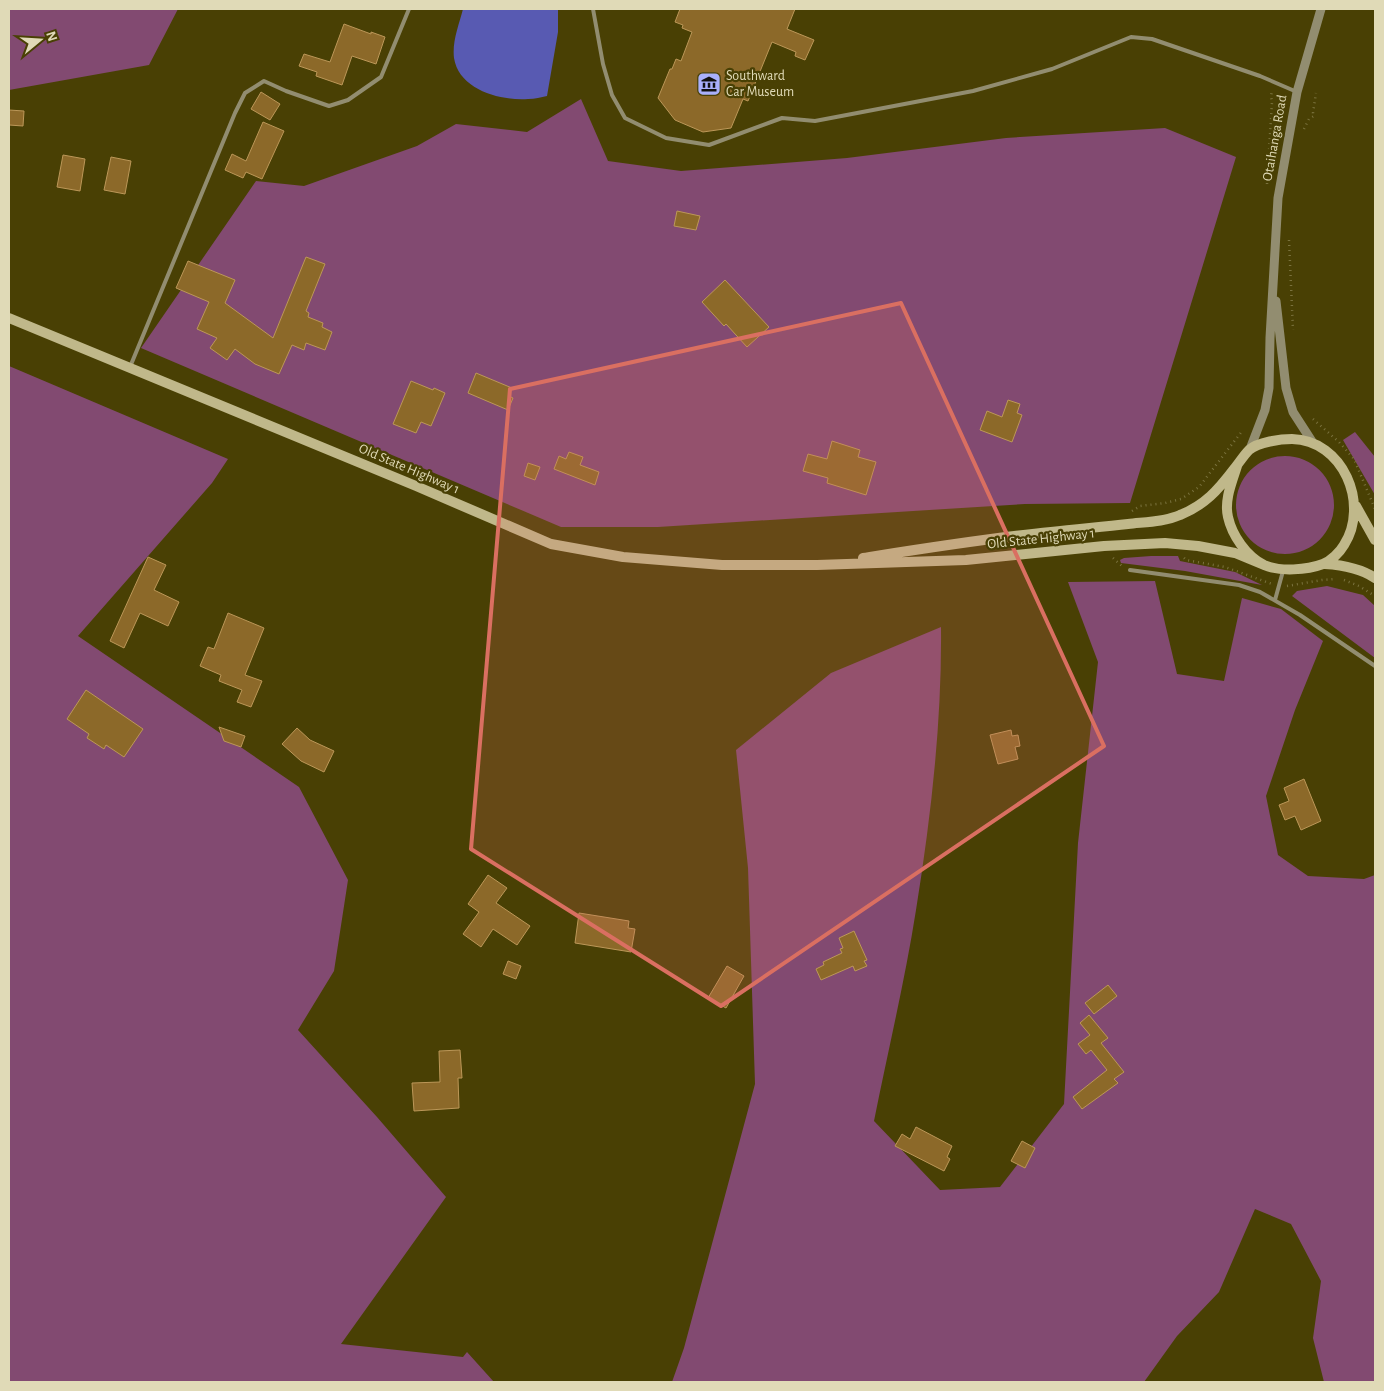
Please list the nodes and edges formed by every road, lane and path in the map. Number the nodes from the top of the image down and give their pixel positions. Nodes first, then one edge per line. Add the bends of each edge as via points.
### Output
1 (409, 9) edge
2 (593, 9) edge
3 (1321, 9) edge
4 (1297, 92) junction
5 (1316, 92) dead end
6 (1271, 93) dead end
7 (1303, 131) dead end
8 (1267, 186) dead end
9 (1289, 234) dead end
10 (1273, 275) junction
11 (9, 318) edge
12 (1293, 333) dead end
13 (130, 368) junction
14 (1311, 416) dead end
15 (1244, 429) dead end
16 (1313, 443) junction
17 (1250, 449) junction
18 (1237, 466) junction
19 (1355, 505) junction
20 (1375, 509) edge
21 (1133, 510) dead end
22 (1375, 540) edge
23 (1184, 555) dead end
24 (1264, 564) junction
25 (1325, 564) junction
26 (817, 565) junction
27 (1284, 569) junction
28 (1130, 570) dead end
29 (1375, 578) edge
30 (1267, 583) dead end
31 (1290, 586) dead end
32 (1375, 596) edge
33 (1275, 600) junction
34 (1375, 666) edge

1 - 13 lane via 381,77 348,100 329,106 264,81 245,93
2 - 4 lane via 603,64 612,94 625,118 666,138 709,145 782,118 815,121 973,91 1052,69 1131,37 1152,39
3 - 4 street, Otaihanga Road
4 - 10 street, Otaihanga Road via 1278,198
5 - 7 path via 1314,116
6 - 8 path
9 - 12 path
10 - 16 street, Otaihanga Road via 1286,388 1293,412
10 - 17 street, Otaihanga Road via 1269,388 1265,410
11 - 13 main road, Old State Highway 1
13 - 26 main road, Old State Highway 1 via 551,544 623,557 712,564
14 - 20 path via 1354,459
15 - 21 path via 1199,487 1181,498
16 - 17 main road via 1293,439 1270,441
16 - 19 main road via 1330,453 1343,470
17 - 18 main road
18 - 24 main road via 1228,494 1228,516 1236,536 1249,554
18 - 26 main road, Old State Highway 1 via 1202,504 1179,516 995,537
19 - 22 main road
19 - 25 main road via 1354,526 1344,545
23 - 30 path via 1186,560 1225,567
24 - 26 main road, Old State Highway 1 via 1235,553 1165,543 966,560
24 - 27 main road
25 - 27 main road
25 - 29 main road via 1344,565
27 - 33 lane
28 - 33 lane via 1239,585
31 - 32 path via 1334,579 1355,584
33 - 34 lane

